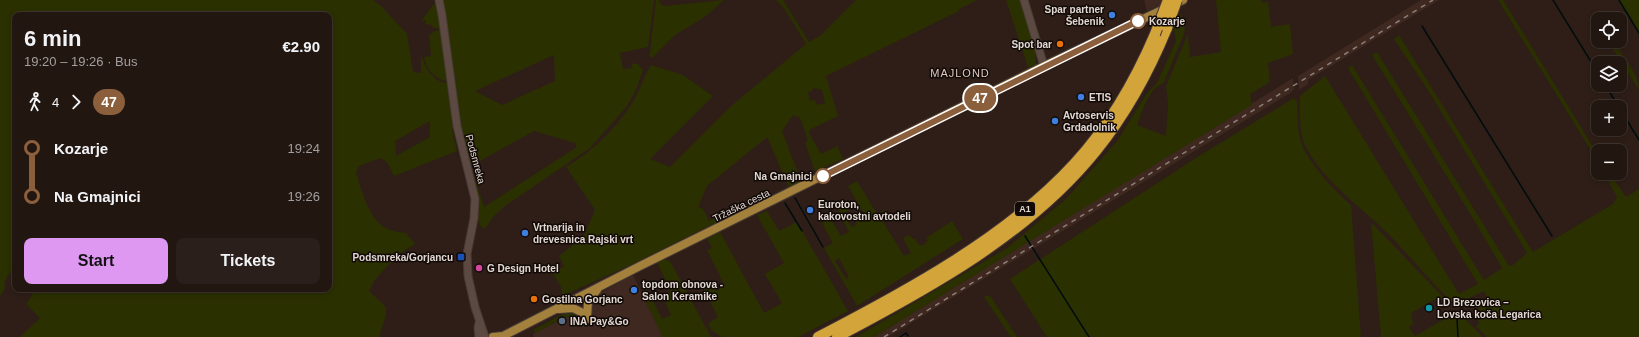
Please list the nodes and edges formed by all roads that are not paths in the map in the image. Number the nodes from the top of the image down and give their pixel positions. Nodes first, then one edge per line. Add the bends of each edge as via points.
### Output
1 (439, 0) edge
2 (1024, 0) edge
3 (1168, 0) edge
4 (1177, 0) edge
5 (1183, 0) edge
6 (1044, 66) junction
7 (601, 285) junction
8 (551, 311) junction
9 (479, 323) junction
10 (503, 336) edge
11 (479, 337) edge
12 (485, 337) edge
13 (494, 337) edge
14 (818, 337) edge
15 (837, 337) edge

1 - 9 street, Podsmreka via 457,126 475,199 467,262 470,288
2 - 6 street
3 - 14 highway, A1, bridge via 1132,83 1105,126 1073,165 1042,196 966,252
4 - 15 highway, A1, bridge via 1139,88 1092,156 1052,198 1013,230 971,258
5 - 6 main road, Tržaška cesta
6 - 7 main road, Tržaška cesta
7 - 8 main road, Tržaška cesta
7 - 8 main road via 589,299 586,316 570,308
8 - 10 main road, Tržaška cesta
9 - 11 street, Podsmreka
9 - 12 street, Podsmreka
10 - 13 main road, Tržaška cesta

